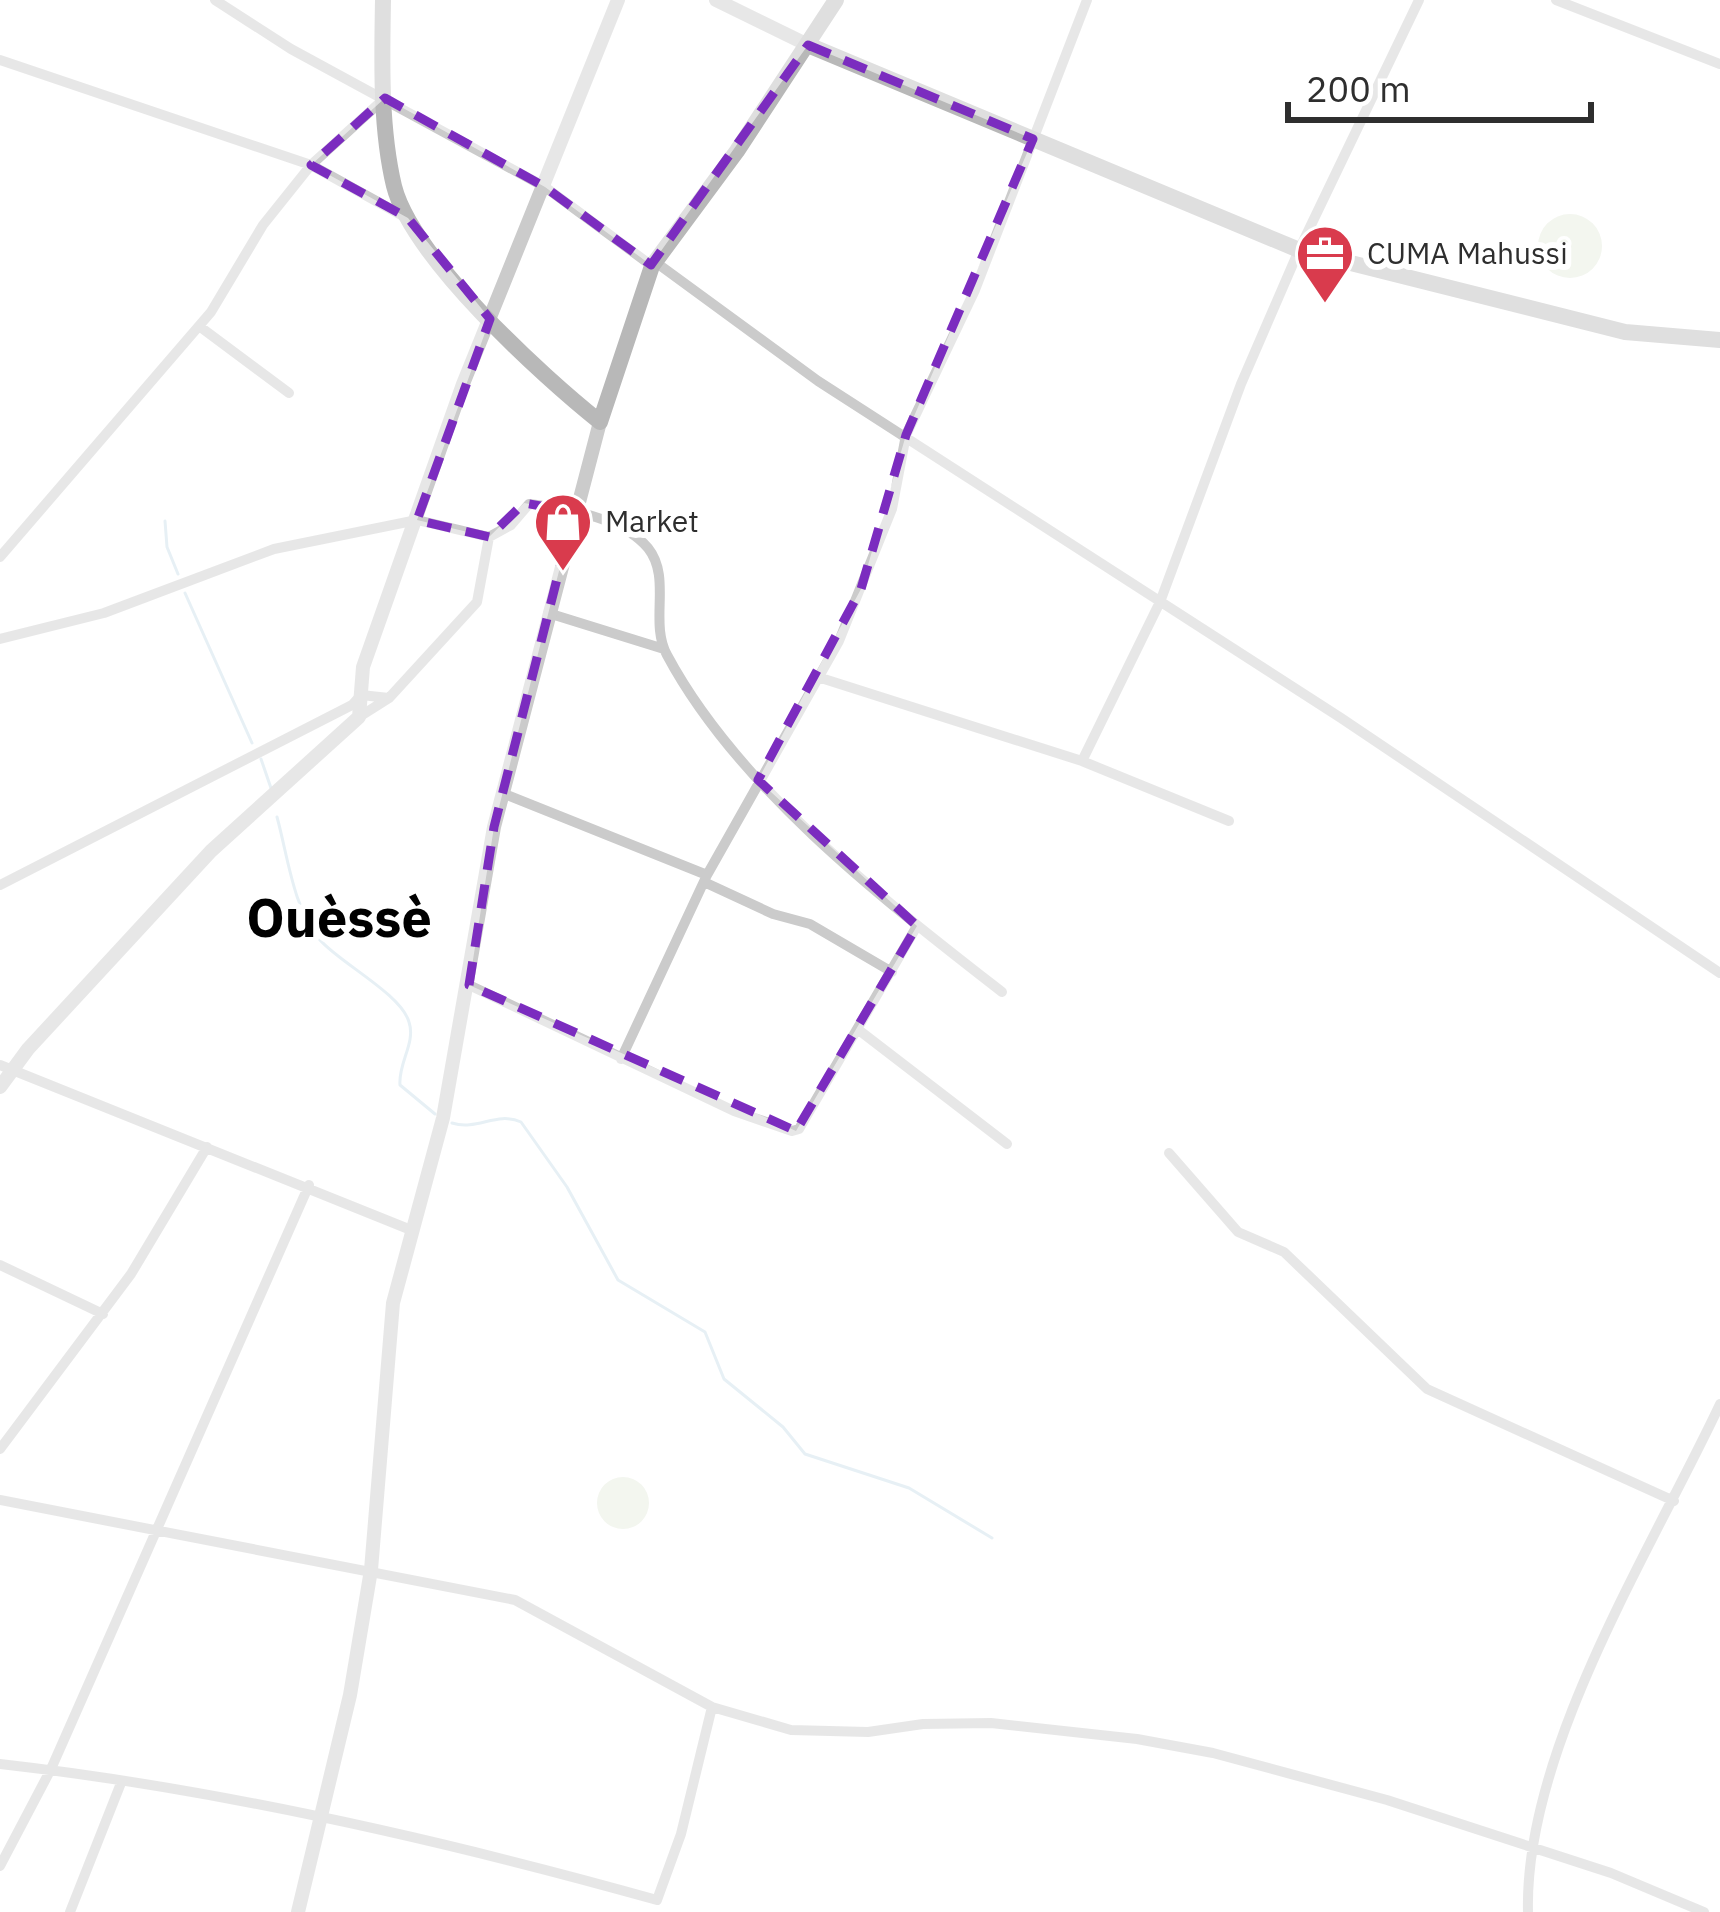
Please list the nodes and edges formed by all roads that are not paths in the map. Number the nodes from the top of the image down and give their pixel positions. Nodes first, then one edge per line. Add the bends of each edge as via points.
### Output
1 (214, 0) edge
2 (383, 0) edge
3 (618, 0) edge
4 (716, 0) edge
5 (836, 0) edge
6 (1087, 0) edge
7 (1420, 0) edge
8 (1556, 0) edge
9 (808, 45) junction
10 (0, 60) edge
11 (1720, 64) edge
12 (385, 98) junction
13 (1033, 140) junction
14 (311, 165) junction
15 (545, 187) junction
16 (408, 218) junction
17 (1299, 250) junction
18 (653, 264) junction
19 (490, 319) junction
20 (199, 326) junction
21 (1720, 340) edge
22 (289, 393) dead end
23 (600, 422) junction
24 (906, 435) junction
25 (574, 512) junction
26 (417, 520) junction
27 (489, 537) junction
28 (0, 557) edge
29 (1160, 602) junction
30 (548, 613) junction
31 (0, 639) edge
32 (664, 649) junction
33 (821, 678) junction
34 (361, 695) junction
35 (389, 698) junction
36 (359, 717) junction
37 (1082, 761) junction
38 (758, 780) junction
39 (502, 793) junction
40 (1229, 820) dead end
41 (705, 878) junction
42 (0, 885) edge
43 (917, 926) junction
44 (892, 972) junction
45 (1720, 973) edge
46 (469, 985) junction
47 (1002, 992) dead end
48 (860, 1031) junction
49 (621, 1059) junction
50 (6, 1068) edge
51 (0, 1087) edge
52 (1007, 1144) dead end
53 (207, 1147) junction
54 (1169, 1154) dead end
55 (309, 1185) junction
56 (411, 1230) junction
57 (0, 1264) edge
58 (103, 1314) junction
59 (1720, 1403) edge
60 (0, 1449) edge
61 (0, 1500) edge
62 (1674, 1501) junction
63 (154, 1530) junction
64 (371, 1570) junction
65 (712, 1707) junction
66 (0, 1764) edge
67 (51, 1769) junction
68 (121, 1783) junction
69 (322, 1819) junction
70 (1531, 1851) junction
71 (0, 1866) edge
72 (70, 1912) edge
73 (298, 1912) edge
74 (1528, 1912) edge
75 (1704, 1912) edge

1 - 12 street
2 - 12 main road
3 - 15 street
4 - 9 street
5 - 9 main road
6 - 13 street
7 - 17 street
8 - 11 street
9 - 13 main road
9 - 18 main road
10 - 14 street
12 - 14 street
12 - 15 street
12 - 16 main road via 394,187
13 - 17 main road
13 - 24 street via 975,290
14 - 16 street
14 - 20 street
15 - 18 street
15 - 19 street
16 - 19 main road
17 - 21 main road via 1625,332
17 - 29 street
18 - 23 main road
18 - 24 street
19 - 23 main road
19 - 26 street
20 - 22 street
20 - 28 street
23 - 25 street
24 - 29 street
24 - 33 street via 885,528
25 - 27 street via 526,504
25 - 30 street
25 - 32 street via 614,526 651,552
26 - 27 street
26 - 31 street via 274,549 104,613
26 - 34 street via 363,667
27 - 35 street via 477,602
29 - 37 street
29 - 45 street
30 - 32 street
30 - 39 street
32 - 38 street
33 - 37 street
33 - 38 street
34 - 35 street
34 - 36 street
34 - 42 street
35 - 36 street
36 - 50 street via 211,850
37 - 40 street
38 - 41 street
38 - 43 street
39 - 41 street
39 - 46 street
41 - 44 street via 810,924
41 - 49 street
43 - 44 street
43 - 47 street
44 - 48 street
46 - 49 street
46 - 56 street
48 - 49 street via 792,1131
48 - 52 street
50 - 51 street
50 - 53 street
53 - 55 street
53 - 58 street
54 - 62 street via 1238,1232 1284,1252 1427,1389
55 - 56 street
55 - 63 street
56 - 64 street via 388,1334
57 - 58 street
58 - 60 street
59 - 62 street
61 - 63 street
62 - 70 street via 1577,1690
63 - 64 street
63 - 67 street
64 - 65 street via 530,1605
64 - 69 street
65 - 69 street via 657,1900
65 - 70 street via 823,1733 992,1723 1178,1745 1387,1800
66 - 67 street
67 - 68 street
67 - 71 street
68 - 69 street
68 - 72 street
69 - 73 street
70 - 74 street
70 - 75 street

